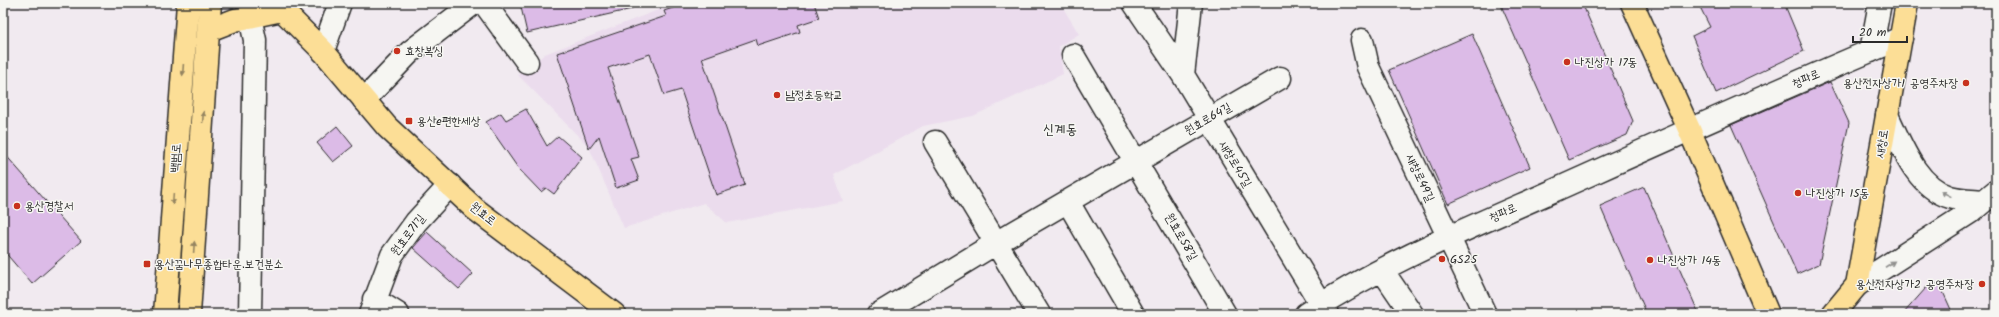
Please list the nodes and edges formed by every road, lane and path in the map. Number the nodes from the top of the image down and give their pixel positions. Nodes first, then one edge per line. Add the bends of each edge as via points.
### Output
1 (188, 3) edge
2 (210, 3) edge
3 (340, 3) edge
4 (474, 3) edge
5 (484, 3) edge
6 (1134, 3) edge
7 (1191, 3) edge
8 (1632, 3) edge
9 (1880, 3) edge
10 (1908, 3) edge
11 (278, 6) edge
12 (250, 17) junction
13 (1901, 38) junction
14 (208, 40) junction
15 (1362, 40) dead end
16 (184, 47) junction
17 (323, 51) junction
18 (1871, 51) junction
19 (1073, 55) dead end
20 (527, 62) dead end
21 (1183, 75) junction
22 (1280, 78) dead end
23 (364, 100) junction
24 (1887, 116) junction
25 (1208, 119) junction
26 (1689, 130) junction
27 (935, 142) dead end
28 (1137, 161) junction
29 (450, 185) junction
30 (1990, 196) edge
31 (1068, 202) junction
32 (1448, 238) junction
33 (996, 243) junction
34 (1382, 270) junction
35 (1857, 285) junction
36 (372, 306) edge
37 (1318, 311) edge
38 (165, 314) edge
39 (190, 314) edge
40 (250, 314) edge
41 (398, 314) edge
42 (614, 314) edge
43 (879, 314) edge
44 (1039, 314) edge
45 (1133, 314) edge
46 (1225, 314) edge
47 (1412, 314) edge
48 (1485, 314) edge
49 (1768, 314) edge
50 (1833, 314) edge

1 - 16 main road, 백범로
2 - 14 main road, 백범로
3 - 17 street
4 - 23 street via 410,52
5 - 20 street
6 - 21 street, 새창로45길
7 - 21 street
8 - 26 main road
9 - 18 street
10 - 13 main road, 새창로
11 - 12 main road
11 - 17 main road, 원효로
12 - 14 main road via 224,23
12 - 40 street via 254,40
13 - 18 street, 청파로
13 - 24 main road, 새창로
14 - 16 main road via 194,35
39 -> 14 main road, 백범로
15 - 32 street, 새창로49길 via 1368,67
16 -> 38 main road, 백범로
17 - 23 main road, 원효로
18 - 26 street, 청파로
19 - 28 street
21 - 25 street, 새창로45길
22 - 25 street, 원효로64길
23 - 29 main road, 원효로 via 387,127
30 -> 24 street via 1950,197 1923,179 1910,163
24 - 35 main road, 새창로
25 - 28 street, 원효로64길
25 - 37 street, 새창로45길
26 - 32 street, 청파로
26 - 49 main road
27 - 33 street
28 - 31 street, 원효로64길
28 - 46 street, 원효로58길
29 - 36 street, 원효로71길 via 416,222 392,255
29 - 42 main road, 원효로 via 476,209
35 -> 30 street, 새창로 via 1972,211
31 - 33 street, 원효로64길
31 - 45 street
32 - 34 street, 청파로
32 - 48 street, 새창로49길
33 - 43 street, 원효로64길
33 - 44 street
34 - 37 street, 청파로
34 - 47 street
35 - 50 main road, 새창로
36 - 41 street

